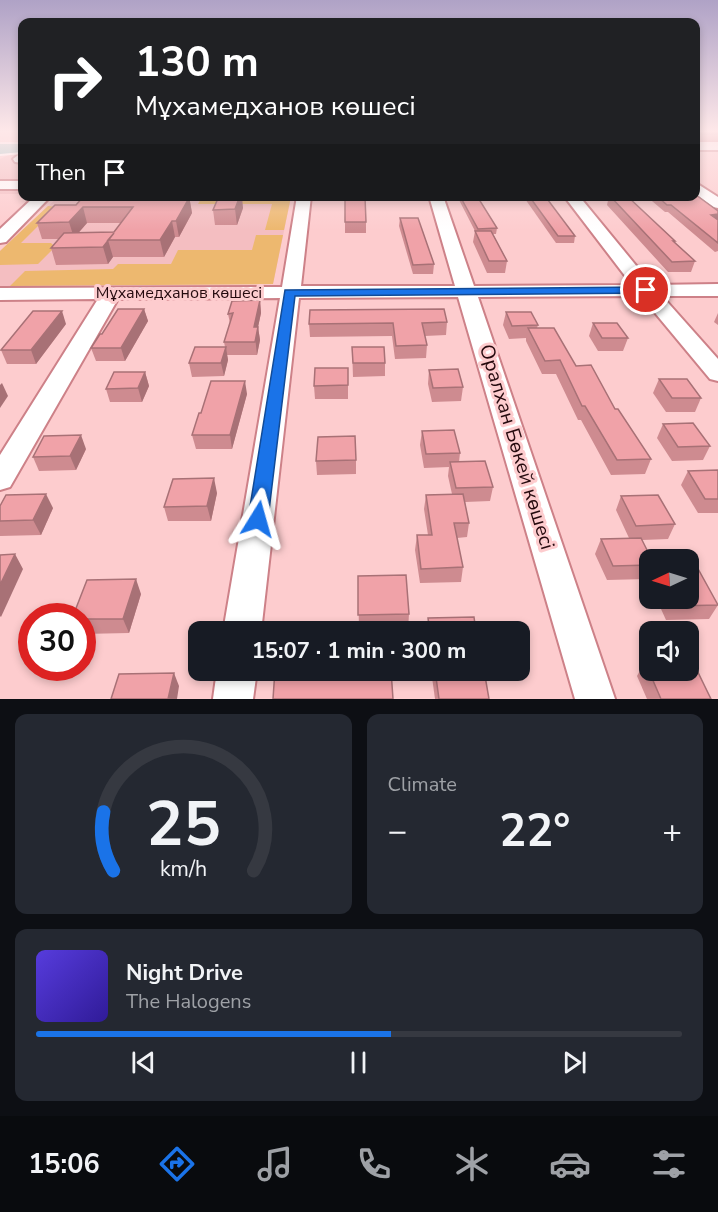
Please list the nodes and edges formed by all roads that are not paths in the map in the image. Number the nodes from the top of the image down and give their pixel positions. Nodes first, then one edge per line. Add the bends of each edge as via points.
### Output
1 (0, 185) edge
2 (18, 185) edge
3 (700, 190) edge
4 (39, 201) edge
5 (303, 201) edge
6 (438, 201) edge
7 (575, 201) edge
8 (718, 204) edge
9 (0, 238) edge
10 (646, 290) junction
11 (718, 290) edge
12 (468, 292) junction
13 (112, 293) junction
14 (289, 293) junction
15 (0, 294) edge
16 (718, 374) edge
17 (0, 479) edge
18 (244, 621) edge
19 (235, 681) edge
20 (233, 699) edge
21 (595, 699) edge

1 - 2 street
3 - 8 street
4 - 9 street
5 - 14 street
6 - 12 street, Оралхан Бөкей көшесі
7 - 10 street
10 - 11 street, Мұхамедханов көшесі
10 - 12 street, Мұхамедханов көшесі
10 - 16 street
12 - 14 street, Мұхамедханов көшесі
12 - 21 street, Оралхан Бөкей көшесі
13 - 14 street, Мұхамедханов көшесі
13 - 15 street, Мұхамедханов көшесі
13 - 17 street
14 - 18 street
19 - 20 street

